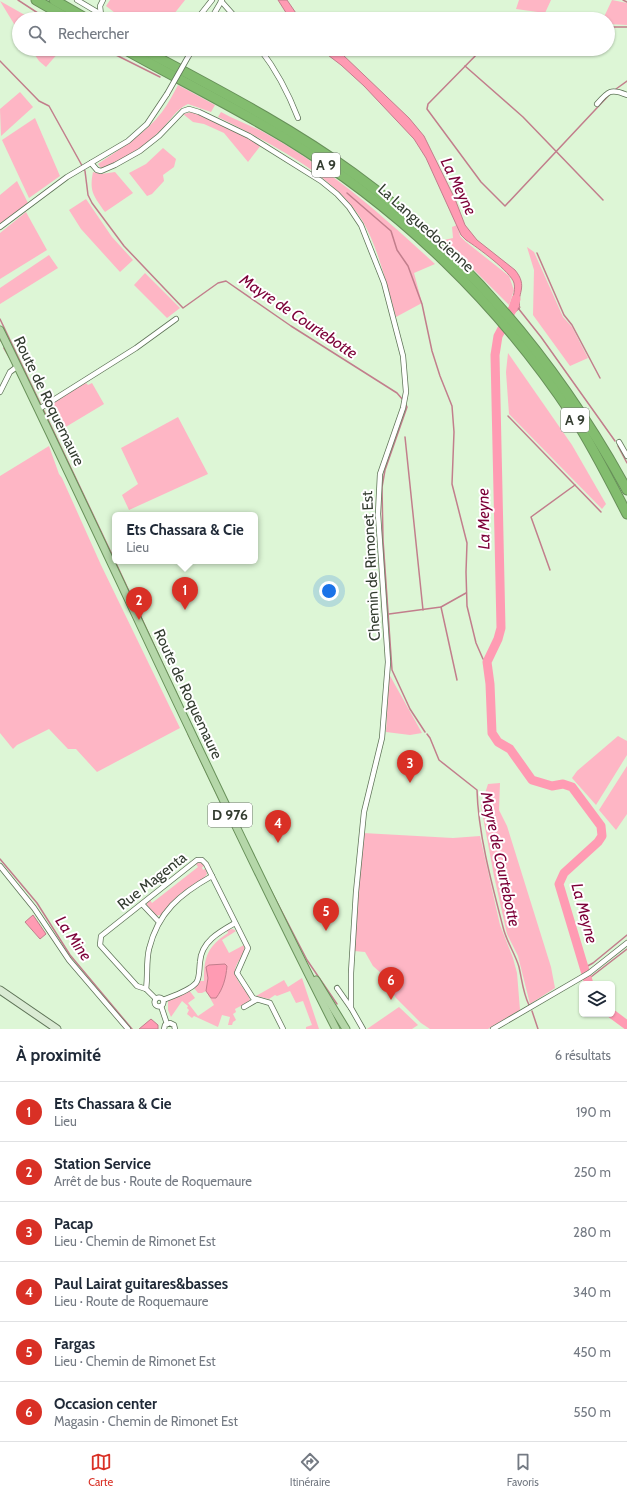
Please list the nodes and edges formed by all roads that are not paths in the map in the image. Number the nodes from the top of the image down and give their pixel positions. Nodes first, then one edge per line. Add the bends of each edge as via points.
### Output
1 (36, 0) edge
2 (54, 0) edge
3 (77, 0) edge
4 (103, 0) edge
5 (212, 0) edge
6 (222, 0) edge
7 (57, 12) edge
8 (75, 12) edge
9 (96, 12) edge
10 (101, 12) edge
11 (203, 12) edge
12 (215, 12) edge
13 (231, 12) edge
14 (137, 56) edge
15 (155, 56) edge
16 (189, 56) edge
17 (265, 56) edge
18 (627, 95) edge
19 (597, 104) dead end
20 (298, 118) dead end
21 (89, 164) junction
22 (0, 227) edge
23 (176, 319) dead end
24 (0, 330) edge
25 (18, 366) junction
26 (0, 392) edge
27 (39, 409) junction
28 (619, 442) dead end
29 (627, 456) edge
30 (627, 490) edge
31 (627, 514) edge
32 (112, 564) edge
33 (112, 564) edge
34 (0, 866) edge
35 (212, 876) junction
36 (142, 904) junction
37 (158, 921) junction
38 (235, 923) junction
39 (627, 943) edge
40 (303, 959) junction
41 (338, 988) dead end
42 (146, 989) junction
43 (0, 990) edge
44 (156, 1000) junction
45 (163, 1000) junction
46 (256, 1000) junction
47 (161, 1006) junction
48 (244, 1007) dead end
49 (351, 1008) junction
50 (167, 1024) junction
51 (361, 1028) edge
52 (57, 1029) edge
53 (128, 1029) edge
54 (164, 1029) edge
55 (175, 1029) edge
56 (284, 1029) edge
57 (336, 1029) edge
58 (346, 1029) edge
59 (493, 1029) edge

1 - 7 highway
2 - 8 highway
3 - 9 street
4 - 10 street
5 - 11 street
6 - 12 street
6 - 13 street
14 - 31 highway, La Languedocienne / A 9 via 288,139 349,180 435,252 512,334 573,417
15 - 30 highway, La Languedocienne / A 9 via 267,117 353,173 426,233 503,310 536,350 581,412
16 - 21 street, bridge via 154,115 139,131
17 - 20 street via 283,83
18 - 19 street via 617,91 610,92
21 - 22 street
21 - 49 street, Chemin de Rimonet Est via 97,170 115,165 140,151 159,136 183,111 189,109 199,112 249,136 321,181 337,194 349,206 361,225 384,283 403,356 406,392 380,474 378,514 388,662 387,684 382,738 364,812 359,850
23 - 27 street via 136,348
24 - 25 main road, Route de Roquemaure / D 976
25 - 26 street via 10,372
25 - 27 main road, Route de Roquemaure / D 976
27 - 33 main road, Route de Roquemaure / D 976
28 - 29 street
32 - 40 main road, Route de Roquemaure / D 976 via 227,808
34 - 53 street via 34,908 68,960
35 - 36 street, Rue Magenta via 204,861 197,860
35 - 37 street via 181,896
35 - 38 street, Rue Magenta
36 - 37 street
36 - 42 street, Rue Magenta via 101,936 100,945 137,986
37 - 42 street via 149,948
38 - 45 street via 215,935 205,945 200,958 198,980 194,985
38 - 46 street, Rue Magenta via 248,948 237,973
39 - 59 street via 589,973
40 - 57 main road, Route de Roquemaure / D 976
40 - 58 main road, Route de Roquemaure / D 976
41 - 49 street
42 - 44 street, Rue Magenta
43 - 52 street
44 - 45 street
44 - 47 street via 156,1005
45 - 47 street
46 - 48 street
46 - 56 street via 270,1002
47 - 50 street
49 - 51 street
50 - 54 street
50 - 55 street via 172,1024

